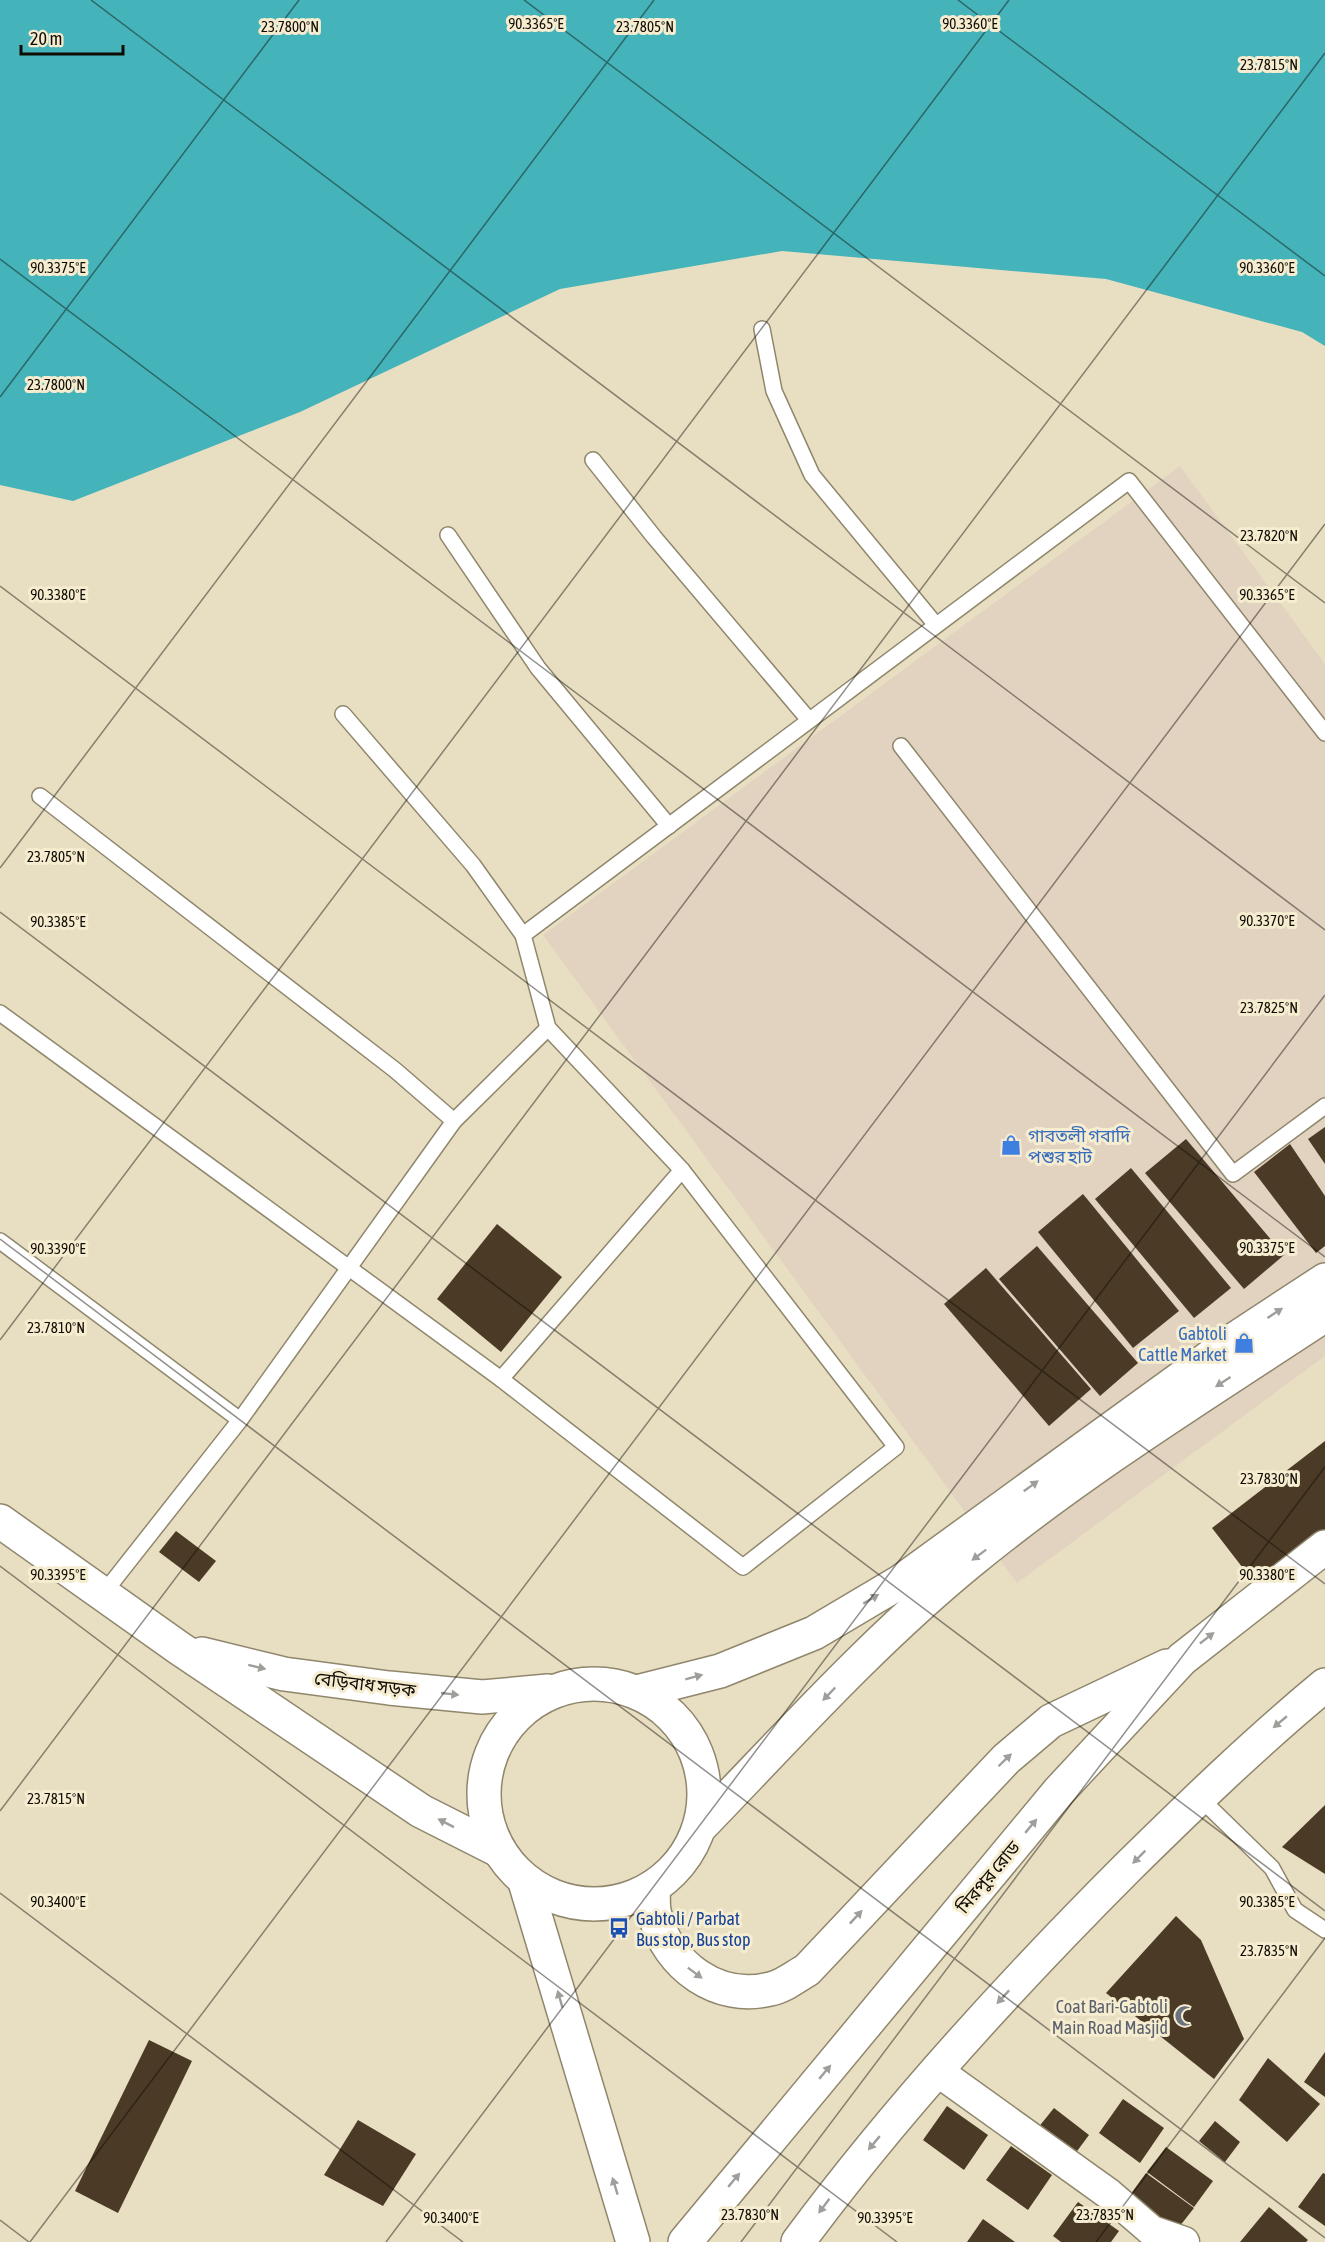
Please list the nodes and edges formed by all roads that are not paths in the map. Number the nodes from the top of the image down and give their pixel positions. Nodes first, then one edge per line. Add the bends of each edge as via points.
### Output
1 (762, 329) dead end
2 (593, 460) dead end
3 (448, 535) dead end
4 (936, 625) junction
5 (343, 714) dead end
6 (809, 720) junction
7 (1325, 733) edge
8 (901, 746) dead end
9 (40, 796) dead end
10 (669, 826) junction
11 (523, 935) junction
12 (0, 1013) edge
13 (548, 1028) junction
14 (1325, 1106) edge
15 (454, 1121) junction
16 (682, 1170) junction
17 (0, 1240) edge
18 (349, 1268) junction
19 (1325, 1280) edge
20 (1325, 1315) edge
21 (501, 1378) junction
22 (240, 1420) junction
23 (0, 1521) edge
24 (1325, 1547) edge
25 (103, 1594) junction
26 (179, 1648) junction
27 (1182, 1659) junction
28 (1325, 1685) edge
29 (553, 1691) junction
30 (637, 1692) junction
31 (1199, 1797) junction
32 (699, 1828) junction
33 (498, 1850) junction
34 (525, 1882) junction
35 (653, 1887) junction
36 (1325, 1930) edge
37 (936, 2070) junction
38 (633, 2242) edge
39 (685, 2242) edge
40 (798, 2242) edge
41 (1184, 2242) edge

1 - 4 lane via 774,391 812,476
2 - 6 lane
3 - 10 lane via 538,668
4 - 6 lane
4 - 7 lane via 1129,480
5 - 11 lane via 473,865
6 - 10 lane
8 - 14 lane via 1233,1174
9 - 15 lane via 395,1070
10 - 11 lane
11 - 13 lane
12 - 18 lane
13 - 15 lane
13 - 16 lane
15 - 18 lane
16 - 21 lane
16 - 21 lane via 896,1447 743,1567
17 - 22 lane
18 - 21 lane
18 - 22 lane
30 -> 19 highway via 720,1671 814,1633 881,1593 1235,1339
20 -> 32 highway via 1109,1457 970,1561 870,1653
22 - 25 lane
23 - 25 highway, বেড়িবাধ সড়ক
27 -> 24 highway, মিরপুর রোড
25 - 26 highway, বেড়িবাধ সড়ক
26 -> 29 highway, বেড়িবাধ সড়ক via 284,1674 389,1688 482,1697
33 -> 26 highway, বেড়িবাধ সড়ক via 421,1811
35 -> 27 highway via 657,1922 664,1940 683,1965 712,1986 742,1993 772,1989 807,1970 1006,1759 1051,1721
39 -> 27 highway, মিরপুর রোড via 1059,1791
28 -> 31 highway via 1272,1728
29 - 30 highway via 581,1684 610,1684
29 - 33 highway via 521,1711 497,1741 484,1776 485,1815
30 - 32 highway via 665,1709 686,1734 700,1763 704,1796
31 - 36 lane via 1272,1868 1295,1910
31 -> 37 highway via 1064,1931
32 - 35 highway via 681,1861
33 - 34 highway
34 - 35 highway via 555,1898 589,1905 622,1900
38 -> 34 highway
37 -> 40 highway via 851,2170
37 - 41 street via 1109,2194 1152,2231

